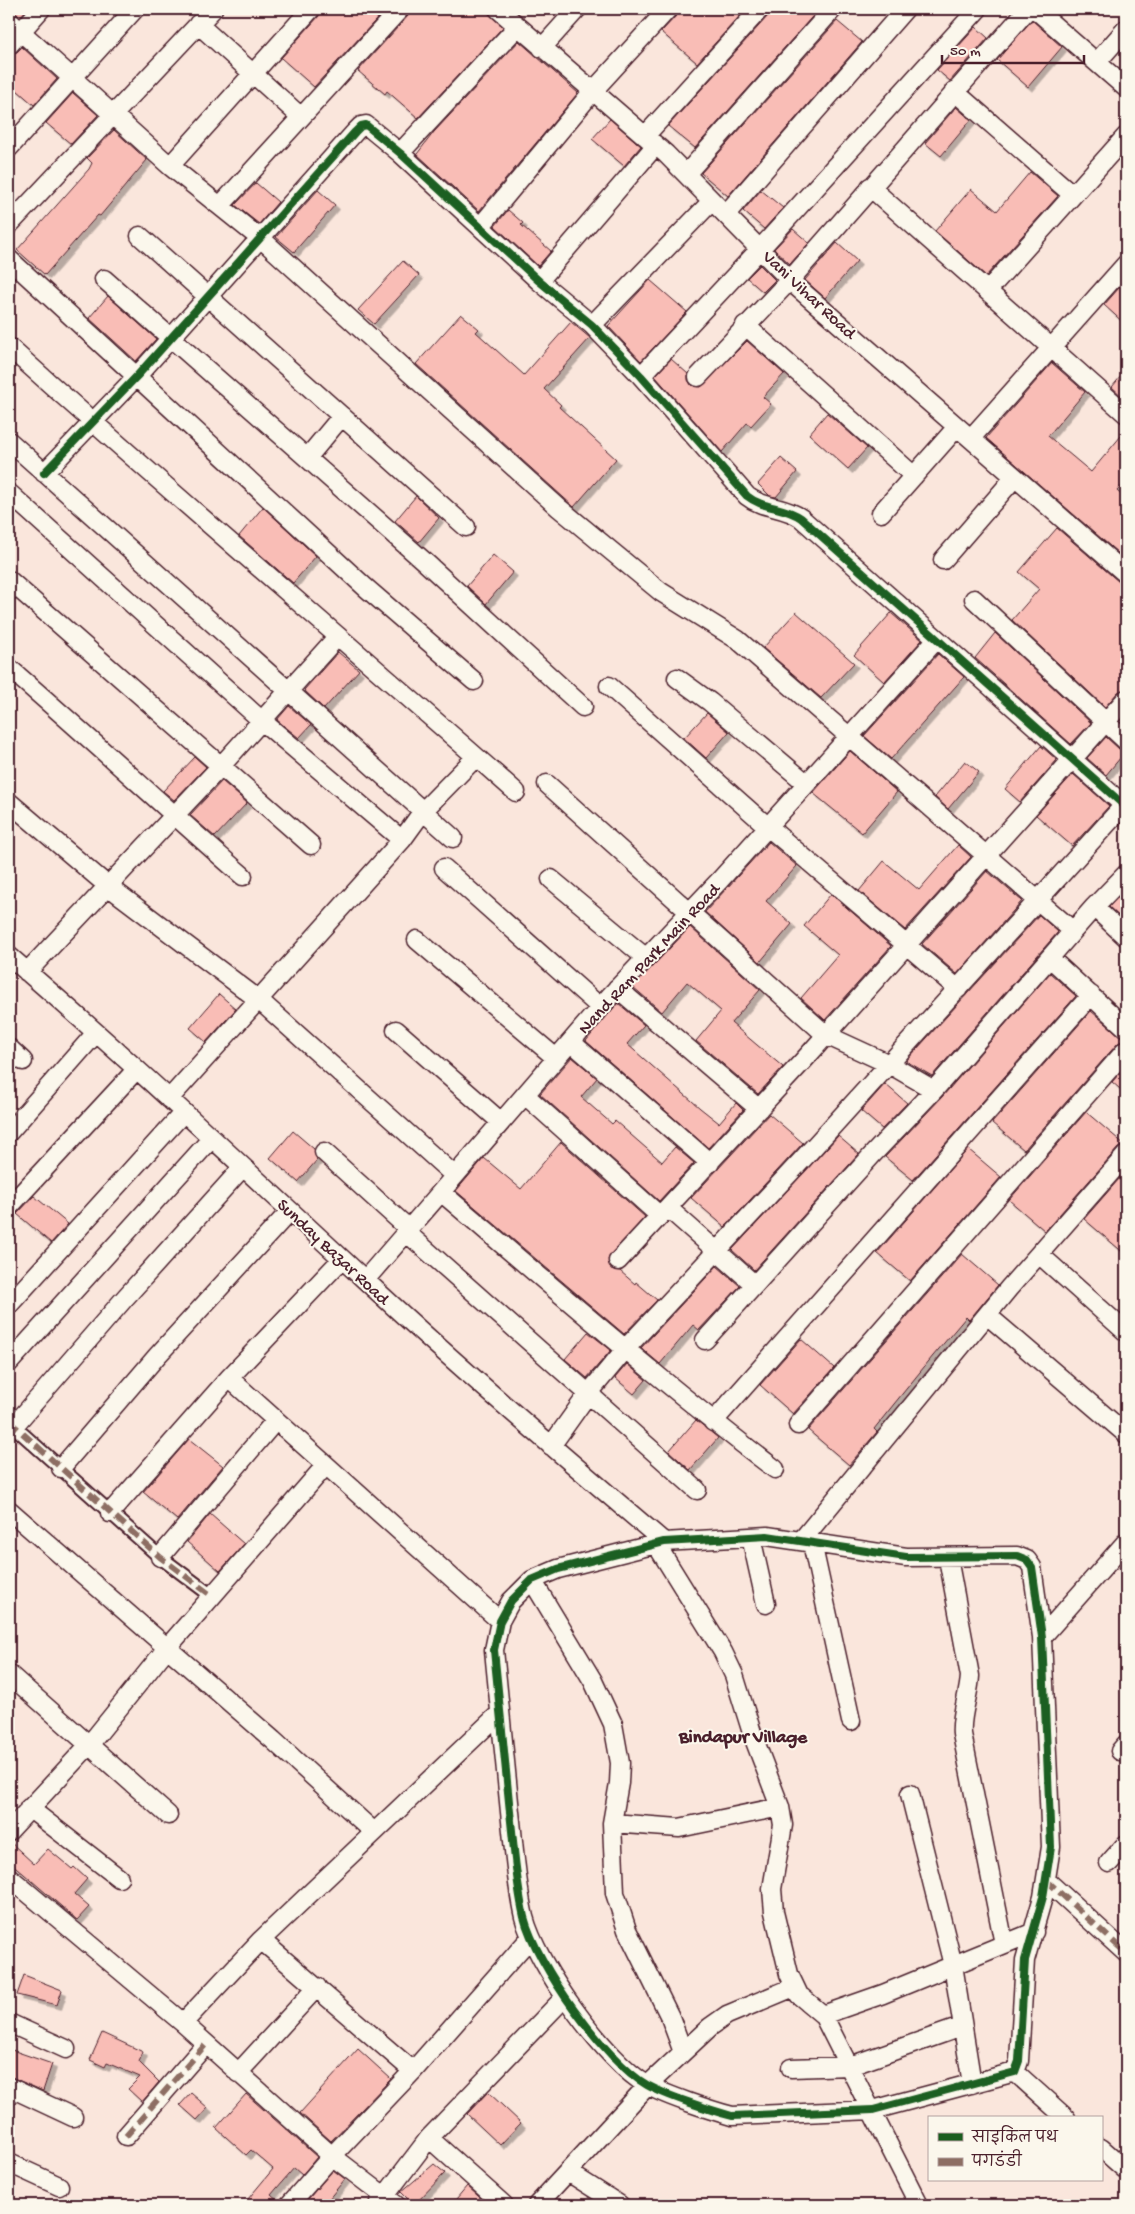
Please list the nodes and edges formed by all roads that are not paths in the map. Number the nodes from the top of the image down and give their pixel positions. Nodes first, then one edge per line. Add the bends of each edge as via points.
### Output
1 (41, 9) edge
2 (134, 9) edge
3 (212, 9) edge
4 (311, 9) edge
5 (400, 9) edge
6 (498, 9) edge
7 (577, 9) edge
8 (668, 9) edge
9 (760, 9) edge
10 (833, 9) edge
11 (905, 9) edge
12 (978, 9) edge
13 (1028, 9) edge
14 (1035, 9) edge
15 (198, 24) junction
16 (15, 26) edge
17 (518, 26) junction
18 (1126, 29) edge
19 (9, 45) edge
20 (542, 48) junction
21 (1097, 62) junction
22 (253, 74) junction
23 (72, 77) junction
24 (1126, 88) edge
25 (593, 91) junction
26 (954, 91) junction
27 (113, 115) junction
28 (301, 117) junction
29 (1126, 136) edge
30 (651, 141) junction
31 (9, 148) edge
32 (400, 153) junction
33 (170, 166) junction
34 (686, 174) junction
35 (870, 187) junction
36 (1073, 195) junction
37 (712, 200) junction
38 (220, 206) junction
39 (726, 214) junction
40 (9, 226) edge
41 (480, 227) junction
42 (140, 236) dead end
43 (260, 239) junction
44 (760, 249) junction
45 (9, 259) edge
46 (1126, 264) edge
47 (104, 279) dead end
48 (790, 280) junction
49 (539, 281) junction
50 (988, 290) junction
51 (208, 296) junction
52 (592, 325) junction
53 (745, 325) junction
54 (171, 338) junction
55 (9, 347) edge
56 (1051, 348) junction
57 (136, 376) junction
58 (641, 376) junction
59 (698, 377) dead end
60 (1126, 414) edge
61 (342, 416) junction
62 (92, 422) junction
63 (958, 427) junction
64 (971, 438) junction
65 (9, 441) edge
66 (307, 458) junction
67 (44, 473) junction
68 (914, 476) junction
69 (1015, 477) junction
70 (9, 493) edge
71 (881, 513) dead end
72 (466, 527) dead end
73 (943, 560) dead end
74 (1126, 574) edge
75 (9, 580) edge
76 (974, 599) dead end
77 (338, 636) junction
78 (936, 640) junction
79 (9, 668) edge
80 (677, 678) dead end
81 (474, 681) dead end
82 (609, 686) dead end
83 (289, 690) junction
84 (1126, 699) edge
85 (583, 707) dead end
86 (262, 720) junction
87 (1105, 722) junction
88 (848, 736) junction
89 (1126, 740) edge
90 (476, 757) junction
91 (1071, 759) junction
92 (220, 767) junction
93 (806, 783) junction
94 (547, 784) dead end
95 (516, 792) dead end
96 (9, 802) edge
97 (1125, 805) edge
98 (423, 811) junction
99 (174, 816) junction
100 (768, 826) junction
101 (453, 838) dead end
102 (402, 840) junction
103 (311, 845) dead end
104 (986, 856) junction
105 (444, 868) dead end
106 (1126, 874) edge
107 (243, 876) dead end
108 (551, 879) dead end
109 (108, 886) junction
110 (1037, 900) junction
111 (1094, 907) junction
112 (688, 913) junction
113 (1073, 932) junction
114 (1126, 938) edge
115 (417, 940) dead end
116 (906, 945) junction
117 (9, 956) edge
118 (646, 958) junction
119 (1050, 958) junction
120 (27, 972) junction
121 (617, 988) junction
122 (958, 989) junction
123 (1091, 995) junction
124 (259, 1000) junction
125 (600, 1007) junction
126 (1126, 1028) edge
127 (396, 1030) dead end
128 (95, 1034) junction
129 (826, 1035) junction
130 (571, 1042) junction
131 (9, 1048) edge
132 (1126, 1050) edge
133 (556, 1058) junction
134 (23, 1061) dead end
135 (889, 1064) junction
136 (136, 1070) junction
137 (934, 1090) junction
138 (525, 1095) junction
139 (169, 1099) junction
140 (759, 1109) junction
141 (184, 1112) junction
142 (501, 1122) junction
143 (9, 1132) edge
144 (212, 1138) junction
145 (324, 1152) dead end
146 (1126, 1155) edge
147 (710, 1163) junction
148 (243, 1167) junction
149 (455, 1176) junction
150 (441, 1192) junction
151 (9, 1208) edge
152 (290, 1211) junction
153 (664, 1212) junction
154 (408, 1231) junction
155 (717, 1250) junction
156 (1039, 1254) junction
157 (342, 1259) junction
158 (618, 1261) dead end
159 (365, 1280) junction
160 (755, 1285) junction
161 (9, 1305) edge
162 (987, 1315) junction
163 (1126, 1332) edge
164 (706, 1340) dead end
165 (625, 1349) junction
166 (9, 1362) edge
167 (229, 1378) junction
168 (588, 1394) junction
169 (276, 1420) junction
170 (713, 1422) junction
171 (11, 1423) edge
172 (798, 1425) dead end
173 (1126, 1434) edge
174 (551, 1446) junction
175 (326, 1464) junction
176 (61, 1468) junction
177 (775, 1469) dead end
178 (697, 1490) dead end
179 (9, 1510) edge
180 (110, 1514) junction
181 (751, 1537) junction
182 (806, 1542) junction
183 (660, 1543) junction
184 (1124, 1549) edge
185 (160, 1557) junction
186 (948, 1558) junction
187 (532, 1580) junction
188 (212, 1596) junction
189 (766, 1604) dead end
190 (500, 1621) junction
191 (1042, 1637) junction
192 (167, 1648) junction
193 (9, 1674) edge
194 (500, 1713) junction
195 (851, 1721) dead end
196 (89, 1745) junction
197 (910, 1794) dead end
198 (780, 1807) junction
199 (168, 1816) dead end
200 (17, 1817) edge
201 (612, 1823) junction
202 (374, 1832) junction
203 (1126, 1844) edge
204 (1109, 1863) dead end
205 (9, 1877) edge
206 (119, 1878) dead end
207 (1046, 1880) junction
208 (1034, 1932) junction
209 (531, 1937) junction
210 (261, 1940) junction
211 (1004, 1944) junction
212 (1126, 1954) edge
213 (953, 1965) junction
214 (317, 1987) junction
215 (794, 1987) junction
216 (564, 1998) junction
217 (823, 2015) junction
218 (9, 2023) edge
219 (183, 2023) junction
220 (961, 2028) junction
221 (206, 2044) junction
222 (66, 2049) dead end
223 (683, 2052) junction
224 (850, 2066) junction
225 (791, 2068) dead end
226 (413, 2071) junction
227 (1014, 2072) junction
228 (238, 2073) junction
229 (972, 2084) junction
230 (648, 2085) junction
231 (9, 2087) edge
232 (873, 2110) junction
233 (1064, 2116) edge
234 (73, 2117) dead end
235 (126, 2136) dead end
236 (428, 2138) junction
237 (1102, 2149) edge
238 (332, 2156) junction
239 (9, 2162) edge
240 (1126, 2170) edge
241 (568, 2172) junction
242 (60, 2186) dead end
243 (387, 2202) edge
244 (289, 2205) edge
245 (504, 2205) edge
246 (537, 2205) edge
247 (620, 2205) edge
248 (919, 2205) edge

1 - 16 street
2 - 23 street
3 - 15 street
4 - 22 street
5 - 28 street
6 - 17 street, Vani Vihar Road
7 - 20 street
8 - 25 street
9 - 30 street
10 - 34 street
11 - 39 street
12 - 44 street
13 - 26 street
14 - 21 street
15 - 22 street
15 - 27 street
16 - 19 street
16 - 23 street
17 - 20 street, Vani Vihar Road
17 - 32 street
18 - 21 street
20 - 25 street, Vani Vihar Road
21 - 24 street
22 - 28 street
22 - 33 street
23 - 27 street
23 - 31 street
25 - 30 street, Vani Vihar Road
25 - 41 street
26 - 35 street
26 - 36 street
27 - 33 street
27 - 40 street
28 - 38 street
29 - 36 street
30 - 34 street, Vani Vihar Road
30 - 49 street
32 - 41 street
32 - 43 street via 372,128 361,126
33 - 38 street
34 - 37 street, Vani Vihar Road
35 - 48 street
35 - 50 street
36 - 50 street
37 - 39 street, Vani Vihar Road
37 - 52 street
38 - 43 street
39 - 44 street, Vani Vihar Road
41 - 49 street
42 - 51 street
43 - 51 street
43 - 88 street via 559,508 661,592 738,640
44 - 48 street, Vani Vihar Road
44 - 58 street
45 - 57 street
46 - 56 street
47 - 54 street
48 - 53 street
48 - 63 street, Vani Vihar Road
49 - 52 street
50 - 56 street
51 - 54 street
51 - 61 street
52 - 58 street
53 - 59 street
53 - 68 street
54 - 57 street
54 - 66 street
55 - 62 street
56 - 60 street
56 - 64 street
57 - 62 street
57 - 81 street via 366,587
58 - 78 street via 747,496 755,502 791,511 801,518
61 - 66 street
61 - 72 street
62 - 67 street
62 - 77 street
63 - 64 street, Vani Vihar Road
63 - 68 street
64 - 69 street, Vani Vihar Road
65 - 67 street
66 - 85 street
67 - 83 street
68 - 71 street
69 - 73 street
69 - 74 street, Vani Vihar Road
70 - 86 street
75 - 92 street
76 - 87 street
77 - 83 street
77 - 90 street
78 - 88 street, Nand Ram Park Main Road
78 - 91 street
79 - 99 street
80 - 93 street
82 - 100 street
83 - 86 street
83 - 98 street
84 - 87 street
86 - 92 street
86 - 102 street
87 - 89 street
87 - 91 street
88 - 93 street, Nand Ram Park Main Road
88 - 104 street
90 - 95 street
90 - 98 street
91 - 97 street
91 - 104 street
92 - 99 street
92 - 103 street
93 - 100 street, Nand Ram Park Main Road
94 - 112 street
96 - 109 street
97 - 110 street
98 - 101 street
98 - 102 street
99 - 107 street
99 - 109 street
100 - 112 street, Nand Ram Park Main Road
100 - 116 street
102 - 124 street
104 - 110 street
104 - 116 street
105 - 125 street
106 - 111 street
108 - 118 street
109 - 120 street
109 - 124 street
110 - 113 street
110 - 122 street
111 - 113 street
111 - 114 street
112 - 118 street, Nand Ram Park Main Road
112 - 129 street
113 - 119 street
115 - 133 street
116 - 122 street
116 - 129 street
117 - 120 street, Sunday Bazar Road
118 - 121 street, Nand Ram Park Main Road
119 - 123 street
119 - 137 street
120 - 128 street, Sunday Bazar Road
121 - 125 street, Nand Ram Park Main Road
121 - 140 street
122 - 135 street
123 - 126 street
123 - 170 street
124 - 139 street
124 - 149 street
125 - 130 street, Nand Ram Park Main Road
127 - 142 street
128 - 136 street, Sunday Bazar Road
128 - 143 street
129 - 135 street
129 - 140 street
130 - 133 street, Nand Ram Park Main Road
130 - 147 street
131 - 134 street
132 - 172 street
133 - 138 street, Nand Ram Park Main Road
135 - 137 street
135 - 155 street
136 - 139 street, Sunday Bazar Road
136 - 151 street
137 - 160 street
138 - 142 street, Nand Ram Park Main Road
138 - 153 street
139 - 141 street, Sunday Bazar Road
140 - 147 street
141 - 144 street, Sunday Bazar Road
141 - 161 street
142 - 149 street, Nand Ram Park Main Road
144 - 148 street, Sunday Bazar Road
144 - 166 street
145 - 154 street
146 - 156 street
147 - 153 street
148 - 152 street, Sunday Bazar Road
148 - 171 street
149 - 150 street, Nand Ram Park Main Road
150 - 154 street, Nand Ram Park Main Road
150 - 165 street
152 - 157 street, Sunday Bazar Road
152 - 176 street via 157,1356
153 - 155 street
153 - 158 street
154 - 159 street, Nand Ram Park Main Road
154 - 168 street
155 - 160 street
155 - 165 street
156 - 162 street
156 - 163 street
157 - 159 street, Sunday Bazar Road
157 - 167 street
159 - 174 street, Sunday Bazar Road
160 - 164 street
162 - 173 street
162 - 182 street
165 - 168 street
165 - 170 street
167 - 169 street
167 - 180 street
168 - 174 street
168 - 178 street
169 - 175 street
169 - 185 street
170 - 177 street
171 - 176 street
174 - 183 street, Sunday Bazar Road
175 - 188 street
175 - 190 street
176 - 180 street
179 - 192 street
180 - 185 street
181 - 182 street
181 - 183 street
181 - 189 street
182 - 186 street via 906,1557
182 - 195 street
183 - 187 street via 558,1569
183 - 198 street, Sunday Bazar Road via 723,1652
184 - 191 street
185 - 188 street
186 - 191 street via 1017,1556 1028,1560 1032,1567
186 - 211 street via 970,1676 962,1734
187 - 190 street via 511,1601
187 - 201 street via 593,1681 613,1724 620,1763
188 - 192 street
190 - 194 street via 494,1650
191 - 207 street via 1051,1847
192 - 196 street
192 - 202 street
193 - 196 street
194 - 202 street
194 - 209 street via 516,1872
196 - 199 street
196 - 200 street
197 - 213 street
198 - 201 street via 679,1828
198 - 215 street, Sunday Bazar Road via 782,1836 772,1889 774,1912
200 - 206 street
201 - 223 street via 618,1906
202 - 210 street
203 - 204 street
205 - 219 street
207 - 208 street
207 - 212 street
208 - 211 street
208 - 227 street via 1025,1960 1019,2061
209 - 216 street
209 - 226 street
210 - 214 street
210 - 219 street
211 - 213 street
213 - 217 street
213 - 220 street
214 - 226 street
214 - 228 street
215 - 217 street
215 - 223 street via 727,2015
216 - 230 street via 632,2074
216 - 236 street
217 - 224 street
218 - 222 street
219 - 221 street
220 - 224 street
220 - 229 street
221 - 228 street
221 - 235 street
223 - 230 street
224 - 225 street
224 - 232 street
226 - 238 street
227 - 229 street
227 - 233 street
228 - 238 street
229 - 232 street
230 - 232 street via 732,2116
230 - 241 street
231 - 234 street
232 - 248 street
236 - 243 street
236 - 245 street
237 - 240 street
238 - 243 street
238 - 244 street
239 - 242 street
241 - 246 street
241 - 247 street

